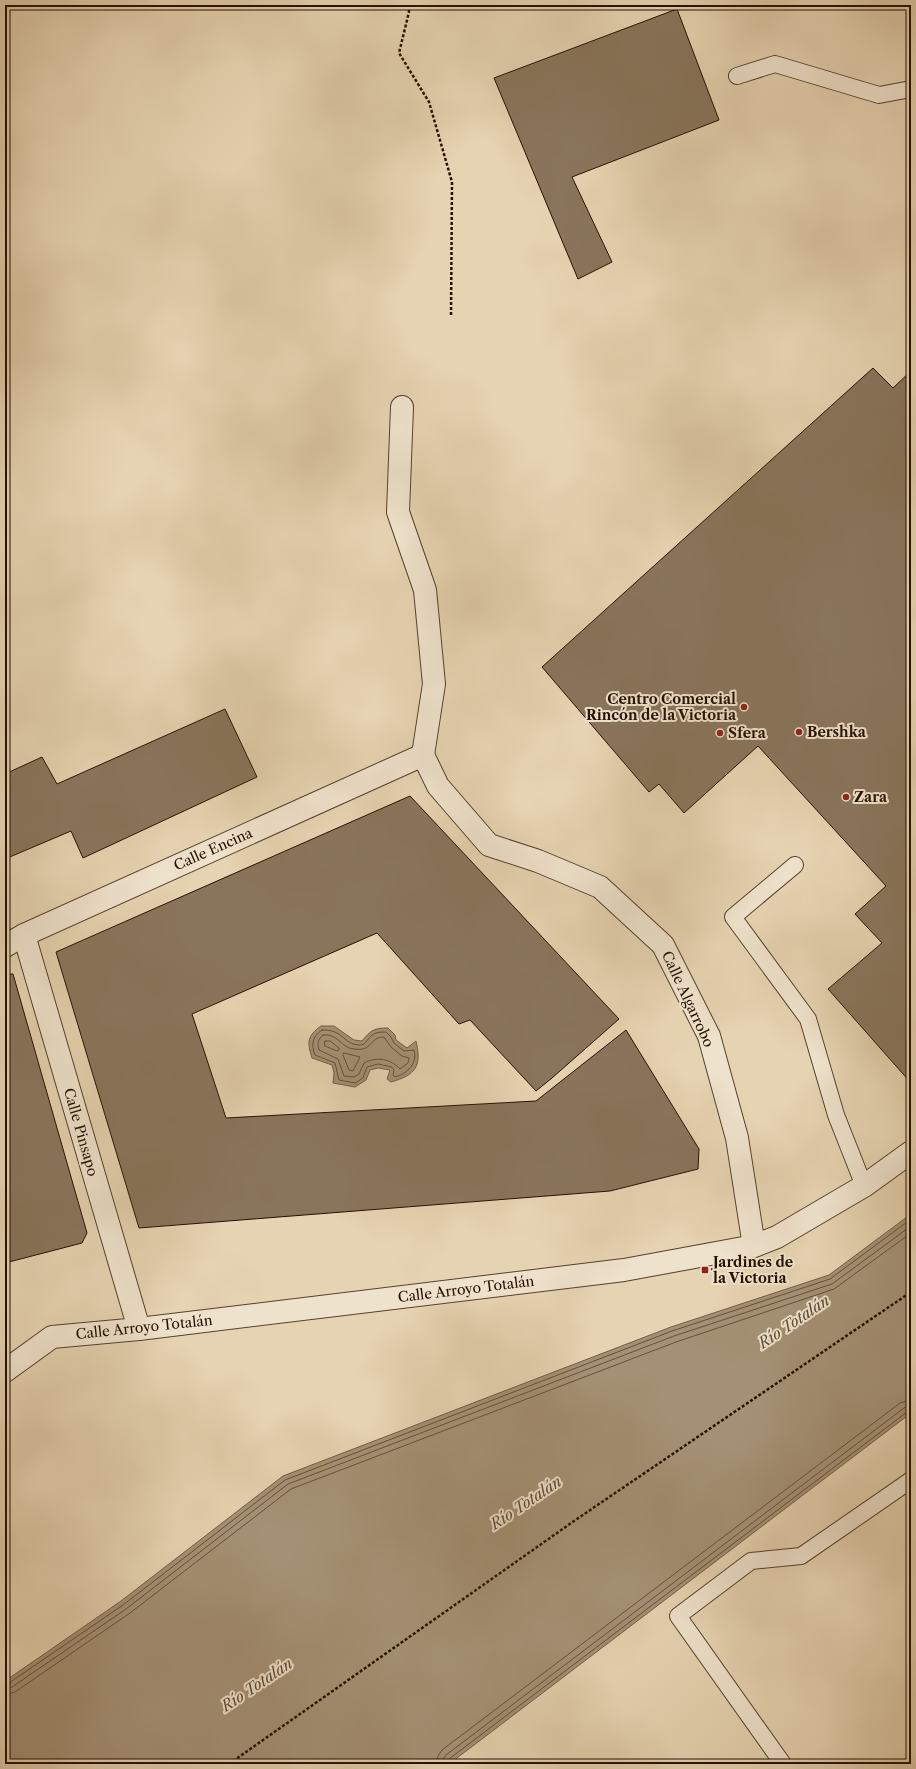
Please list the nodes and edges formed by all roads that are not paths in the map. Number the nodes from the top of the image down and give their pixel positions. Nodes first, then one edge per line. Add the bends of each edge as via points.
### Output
1 (737, 76) dead end
2 (911, 89) edge
3 (402, 407) dead end
4 (423, 755) junction
5 (795, 865) dead end
6 (24, 935) junction
7 (5, 946) edge
8 (911, 1152) edge
9 (864, 1186) junction
10 (754, 1246) junction
11 (139, 1329) junction
12 (5, 1371) edge
13 (911, 1480) edge
14 (783, 1764) edge

1 - 2 lane via 775,64 879,95
3 - 4 street via 398,512 425,590 434,684
4 - 6 street, Calle Encina
4 - 10 street, Calle Algarrobo via 438,786 489,845 538,861 600,887 663,945 709,1036 737,1138
5 - 9 lane via 733,917 808,1019 836,1114
6 - 7 street, Calle Encina
6 - 11 street, Calle Pinsapo
8 - 9 street, Calle Arroyo Totalán
9 - 10 street, Calle Arroyo Totalán via 777,1237
10 - 11 street, Calle Arroyo Totalán via 624,1270
11 - 12 street, Calle Arroyo Totalán via 52,1337
13 - 14 lane via 801,1556 751,1561 678,1616

